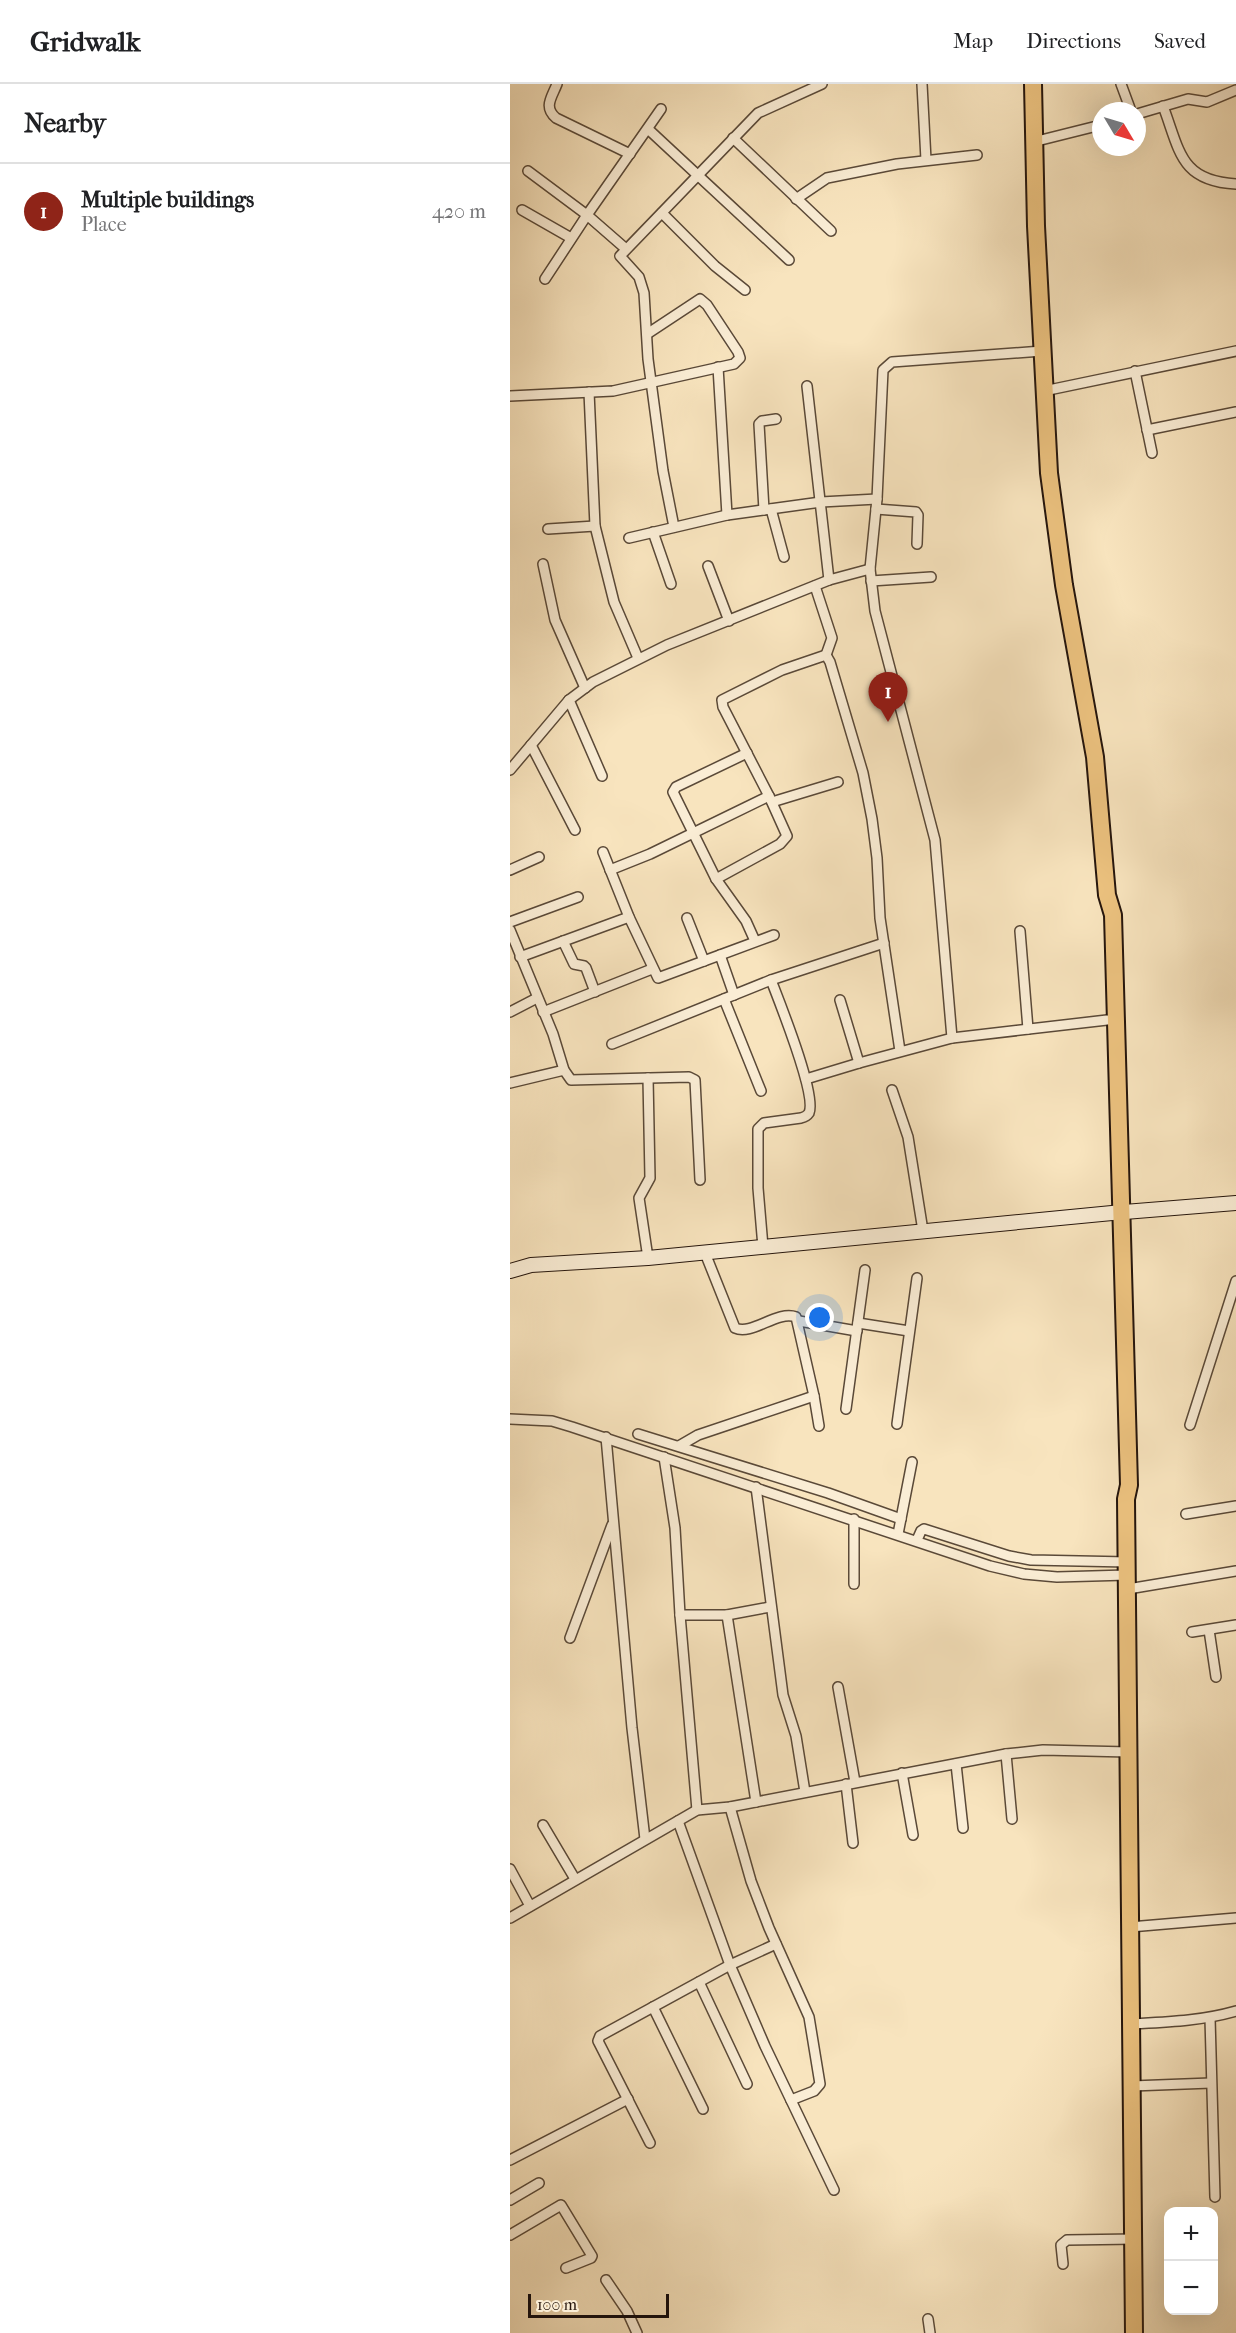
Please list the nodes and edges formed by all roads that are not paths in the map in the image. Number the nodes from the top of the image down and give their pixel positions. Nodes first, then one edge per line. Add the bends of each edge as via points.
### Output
1 (557, 84) edge
2 (819, 84) edge
3 (922, 84) edge
4 (1033, 84) edge
5 (1121, 84) edge
6 (1231, 89) edge
7 (1128, 102) edge
8 (1163, 106) junction
9 (661, 109) dead end
10 (1146, 111) edge
11 (1092, 127) edge
12 (648, 129) junction
13 (733, 138) junction
14 (1033, 142) junction
15 (630, 154) junction
16 (977, 155) dead end
17 (926, 160) junction
18 (528, 171) dead end
19 (696, 176) junction
20 (1236, 184) edge
21 (796, 199) junction
22 (522, 210) dead end
23 (662, 213) junction
24 (586, 215) junction
25 (831, 231) dead end
26 (572, 238) junction
27 (626, 249) junction
28 (789, 260) dead end
29 (545, 279) dead end
30 (745, 290) dead end
31 (647, 334) junction
32 (1042, 351) junction
33 (1236, 351) edge
34 (718, 367) junction
35 (1135, 371) junction
36 (651, 384) junction
37 (807, 386) dead end
38 (1044, 391) junction
39 (589, 392) junction
40 (510, 396) edge
41 (1236, 412) edge
42 (776, 419) dead end
43 (1147, 430) junction
44 (1152, 453) dead end
45 (877, 499) junction
46 (821, 502) junction
47 (767, 509) junction
48 (876, 509) junction
49 (727, 515) junction
50 (595, 526) junction
51 (674, 527) junction
52 (548, 529) dead end
53 (653, 532) junction
54 (629, 538) dead end
55 (917, 544) dead end
56 (784, 557) dead end
57 (543, 564) dead end
58 (708, 566) dead end
59 (870, 569) junction
60 (931, 577) dead end
61 (829, 580) junction
62 (871, 581) junction
63 (671, 584) dead end
64 (815, 586) junction
65 (729, 621) junction
66 (826, 655) junction
67 (638, 658) junction
68 (585, 688) junction
69 (569, 700) junction
70 (531, 745) junction
71 (747, 753) junction
72 (510, 770) edge
73 (602, 776) dead end
74 (838, 782) dead end
75 (771, 799) junction
76 (575, 830) dead end
77 (693, 833) junction
78 (603, 852) dead end
79 (539, 857) dead end
80 (510, 870) edge
81 (610, 870) junction
82 (716, 879) junction
83 (1107, 895) junction
84 (578, 897) dead end
85 (629, 917) junction
86 (687, 918) dead end
87 (510, 922) edge
88 (510, 930) edge
89 (1020, 931) dead end
90 (774, 935) dead end
91 (563, 941) junction
92 (755, 941) junction
93 (884, 943) junction
94 (720, 955) junction
95 (520, 957) junction
96 (704, 961) junction
97 (652, 969) junction
98 (771, 980) junction
99 (595, 992) junction
100 (734, 995) junction
101 (537, 998) junction
102 (724, 999) junction
103 (840, 1000) dead end
104 (510, 1012) edge
105 (543, 1012) junction
106 (1107, 1020) junction
107 (1028, 1029) junction
108 (952, 1038) junction
109 (612, 1044) dead end
110 (900, 1051) junction
111 (859, 1063) junction
112 (564, 1070) junction
113 (648, 1078) junction
114 (806, 1079) junction
115 (510, 1083) edge
116 (891, 1090) dead end
117 (761, 1091) dead end
118 (700, 1180) dead end
119 (1236, 1203) edge
120 (1117, 1213) junction
121 (923, 1231) junction
122 (762, 1247) junction
123 (705, 1253) junction
124 (648, 1258) junction
125 (865, 1270) dead end
126 (510, 1271) edge
127 (917, 1278) dead end
128 (1236, 1281) edge
129 (799, 1321) junction
130 (857, 1327) junction
131 (909, 1331) junction
132 (814, 1396) junction
133 (846, 1409) dead end
134 (510, 1419) edge
135 (897, 1424) dead end
136 (1190, 1425) dead end
137 (819, 1426) dead end
138 (638, 1434) dead end
139 (606, 1437) junction
140 (679, 1446) junction
141 (664, 1457) junction
142 (912, 1462) dead end
143 (756, 1487) junction
144 (1236, 1506) edge
145 (1186, 1514) dead end
146 (901, 1519) junction
147 (854, 1520) junction
148 (613, 1523) junction
149 (898, 1534) junction
150 (917, 1540) junction
151 (1236, 1571) edge
152 (1127, 1575) junction
153 (854, 1584) dead end
154 (770, 1607) junction
155 (727, 1614) junction
156 (680, 1615) junction
157 (1236, 1625) edge
158 (1209, 1629) junction
159 (1192, 1632) dead end
160 (570, 1638) dead end
161 (1216, 1677) dead end
162 (838, 1687) dead end
163 (1129, 1752) junction
164 (1006, 1754) junction
165 (956, 1764) junction
166 (902, 1773) junction
167 (851, 1783) junction
168 (805, 1792) junction
169 (756, 1802) junction
170 (730, 1807) junction
171 (697, 1810) junction
172 (1012, 1819) dead end
173 (678, 1821) junction
174 (543, 1825) dead end
175 (963, 1828) dead end
176 (913, 1835) dead end
177 (645, 1839) junction
178 (853, 1842) dead end
179 (510, 1869) edge
180 (575, 1879) junction
181 (530, 1906) junction
182 (510, 1918) edge
183 (1236, 1918) edge
184 (1130, 1926) junction
185 (776, 1944) junction
186 (730, 1965) junction
187 (699, 1982) junction
188 (653, 2007) junction
189 (1236, 2011) edge
190 (1210, 2018) junction
191 (1131, 2024) junction
192 (1211, 2083) junction
193 (747, 2084) dead end
194 (1132, 2086) junction
195 (628, 2099) junction
196 (791, 2100) junction
197 (704, 2109) dead end
198 (650, 2143) dead end
199 (510, 2160) edge
200 (539, 2183) dead end
201 (834, 2190) dead end
202 (1215, 2197) dead end
203 (510, 2200) edge
204 (510, 2235) edge
205 (1135, 2239) junction
206 (1063, 2264) dead end
207 (566, 2268) dead end
208 (606, 2280) dead end
209 (927, 2319) dead end
210 (637, 2333) edge
211 (930, 2333) edge
212 (1134, 2333) edge

1 - 15 street via 550,114
2 - 13 street via 758,113
3 - 17 street
4 - 14 highway
5 - 7 street
6 - 8 street via 1207,102 1188,99
8 - 10 street
8 - 20 street via 1188,167 1209,181
9 - 12 street
11 - 14 street
12 - 15 street
12 - 19 street
13 - 19 street
13 - 21 street
14 - 32 highway
15 - 24 street
16 - 17 street
17 - 21 street via 827,178
18 - 24 street
19 - 23 street
19 - 28 street
21 - 25 street
22 - 26 street
23 - 27 street
23 - 30 street
24 - 26 street
24 - 27 street
26 - 29 street
27 - 31 street via 620,256 642,284
31 - 34 street via 696,301 703,301 740,358
31 - 36 street
32 - 38 highway
32 - 45 street via 887,365 883,370
33 - 35 street
34 - 36 street
34 - 49 street
35 - 38 street
35 - 43 street
36 - 39 street via 613,392
36 - 51 street
37 - 46 street
38 - 83 highway via 1064,585 1095,758
39 - 40 street
39 - 50 street
41 - 43 street
42 - 47 street via 759,424
43 - 44 street
45 - 46 street
45 - 48 street
46 - 47 street
46 - 61 street
47 - 49 street
47 - 56 street
48 - 55 street via 916,512
48 - 59 street
49 - 51 street
50 - 52 street
50 - 67 street via 614,602
51 - 53 street
53 - 54 street
53 - 63 street
57 - 68 street via 555,620
58 - 65 street
59 - 61 street
59 - 62 street
60 - 62 street
61 - 64 street
62 - 108 street via 875,611 935,840
64 - 65 street
64 - 66 street via 832,638
65 - 67 street
66 - 71 street via 782,670 722,700
66 - 93 street via 863,773 877,858
67 - 68 street
68 - 69 street
69 - 70 street
69 - 73 street
70 - 72 street
70 - 76 street
71 - 75 street
71 - 77 street via 674,789 672,792
74 - 75 street
75 - 77 street
75 - 82 street via 786,831 785,840
77 - 81 street
77 - 82 street
78 - 81 street
79 - 80 street
81 - 85 street
82 - 92 street via 746,921
83 - 106 highway
83 - 120 highway via 1113,915
84 - 87 street
85 - 91 street
85 - 97 street
86 - 96 street
88 - 95 street
89 - 107 street
90 - 92 street
91 - 95 street
91 - 99 street via 574,964 586,968
92 - 94 street
93 - 98 street
93 - 110 street
94 - 96 street
94 - 100 street
95 - 101 street
96 - 97 street via 661,978
97 - 99 street
98 - 100 street
98 - 114 street
99 - 105 street
100 - 102 street
101 - 104 street
101 - 105 street
102 - 109 street
102 - 117 street
103 - 111 street
105 - 112 street
106 - 107 street
106 - 120 highway
107 - 108 street
108 - 110 street
110 - 111 street
111 - 114 street
112 - 113 street via 571,1080
112 - 115 street
113 - 118 street via 689,1077 696,1083
113 - 124 street via 650,1178 639,1198
114 - 122 street via 810,1108 806,1116 764,1123 758,1129
116 - 121 street via 909,1137
119 - 120 street
120 - 121 street
120 - 152 highway via 1129,1485
121 - 122 street
122 - 123 street
123 - 124 street
123 - 129 street via 735,1328 743,1330 786,1315
124 - 126 street via 531,1265
125 - 130 street
127 - 131 street
128 - 136 street
129 - 130 street
129 - 132 street
130 - 131 street
130 - 133 street
131 - 135 street
132 - 137 street
132 - 140 street via 698,1435
134 - 139 street via 552,1421
138 - 140 street
139 - 141 street
139 - 148 street
140 - 146 street
141 - 143 street
141 - 156 street via 675,1528
142 - 146 street
143 - 147 street
143 - 154 street
144 - 145 street
146 - 149 street
147 - 149 street
147 - 153 street
148 - 160 street
148 - 177 street
149 - 150 street
150 - 152 street via 1024,1574 1057,1578
150 - 152 street via 924,1529 1031,1560
151 - 152 street
152 - 163 highway
154 - 155 street
154 - 168 street via 783,1695 796,1736
155 - 156 street
155 - 169 street
156 - 171 street
157 - 158 street
158 - 159 street
158 - 161 street
162 - 167 street
163 - 164 street via 1043,1750
163 - 184 highway
164 - 165 street
164 - 172 street
165 - 166 street
165 - 175 street
166 - 167 street
166 - 176 street
167 - 168 street
167 - 178 street
168 - 169 street
169 - 170 street
170 - 171 street
170 - 185 street via 751,1881
171 - 173 street
173 - 177 street
173 - 186 street
174 - 180 street
177 - 180 street
179 - 181 street
180 - 181 street
181 - 182 street
183 - 184 street
184 - 191 highway
185 - 186 street
185 - 196 street via 809,2017 820,2084 814,2091
186 - 187 street
186 - 196 street
187 - 188 street
187 - 193 street
188 - 195 street via 604,2032 598,2041
188 - 197 street
189 - 190 street
190 - 191 street
190 - 192 street
191 - 194 highway
192 - 194 street
192 - 202 street
194 - 205 highway
195 - 198 street
195 - 199 street
196 - 201 street
200 - 203 street
204 - 207 street via 561,2205 592,2256
205 - 206 street via 1067,2240 1061,2245
205 - 212 highway
208 - 210 street
209 - 211 street

